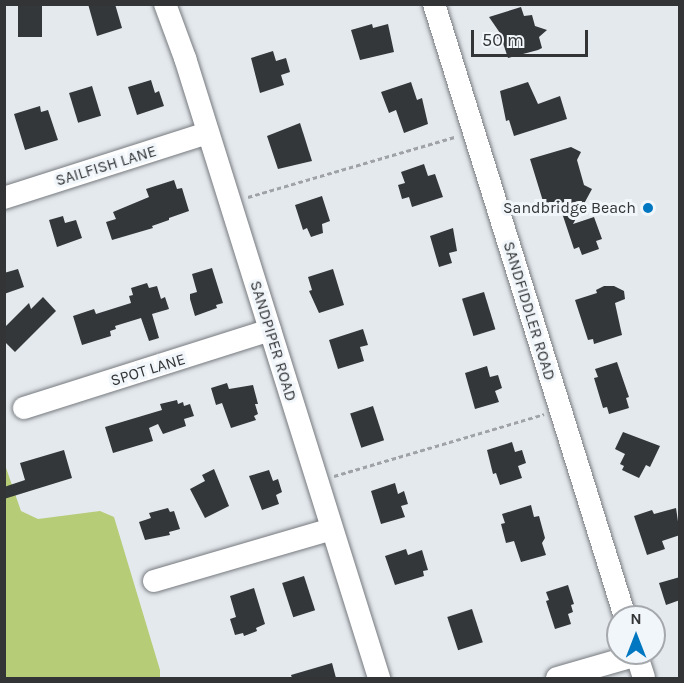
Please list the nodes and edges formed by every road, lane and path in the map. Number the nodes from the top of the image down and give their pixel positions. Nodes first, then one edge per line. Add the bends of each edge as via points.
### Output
1 (165, 4) edge
2 (434, 4) edge
3 (473, 132) junction
4 (208, 134) junction
5 (4, 198) edge
6 (229, 203) junction
7 (270, 330) junction
8 (24, 408) dead end
9 (560, 409) junction
10 (317, 482) junction
11 (332, 530) junction
12 (154, 581) dead end
13 (621, 605) edge
14 (606, 663) edge
15 (379, 678) edge
16 (557, 678) edge

1 - 4 street, SANDPIPER ROAD
2 - 3 street, SANDFIDDLER ROAD
3 - 6 path
3 - 9 street, SANDFIDDLER ROAD
4 - 5 street, SAILFISH LANE
4 - 6 street, SANDPIPER ROAD
6 - 7 street, SANDPIPER ROAD
7 - 8 street, SPOT LANE
7 - 10 street, SANDPIPER ROAD
9 - 10 path
9 - 13 street, SANDFIDDLER ROAD
10 - 11 street, SANDPIPER ROAD
11 - 12 street
11 - 15 street, SANDPIPER ROAD
14 - 16 street

